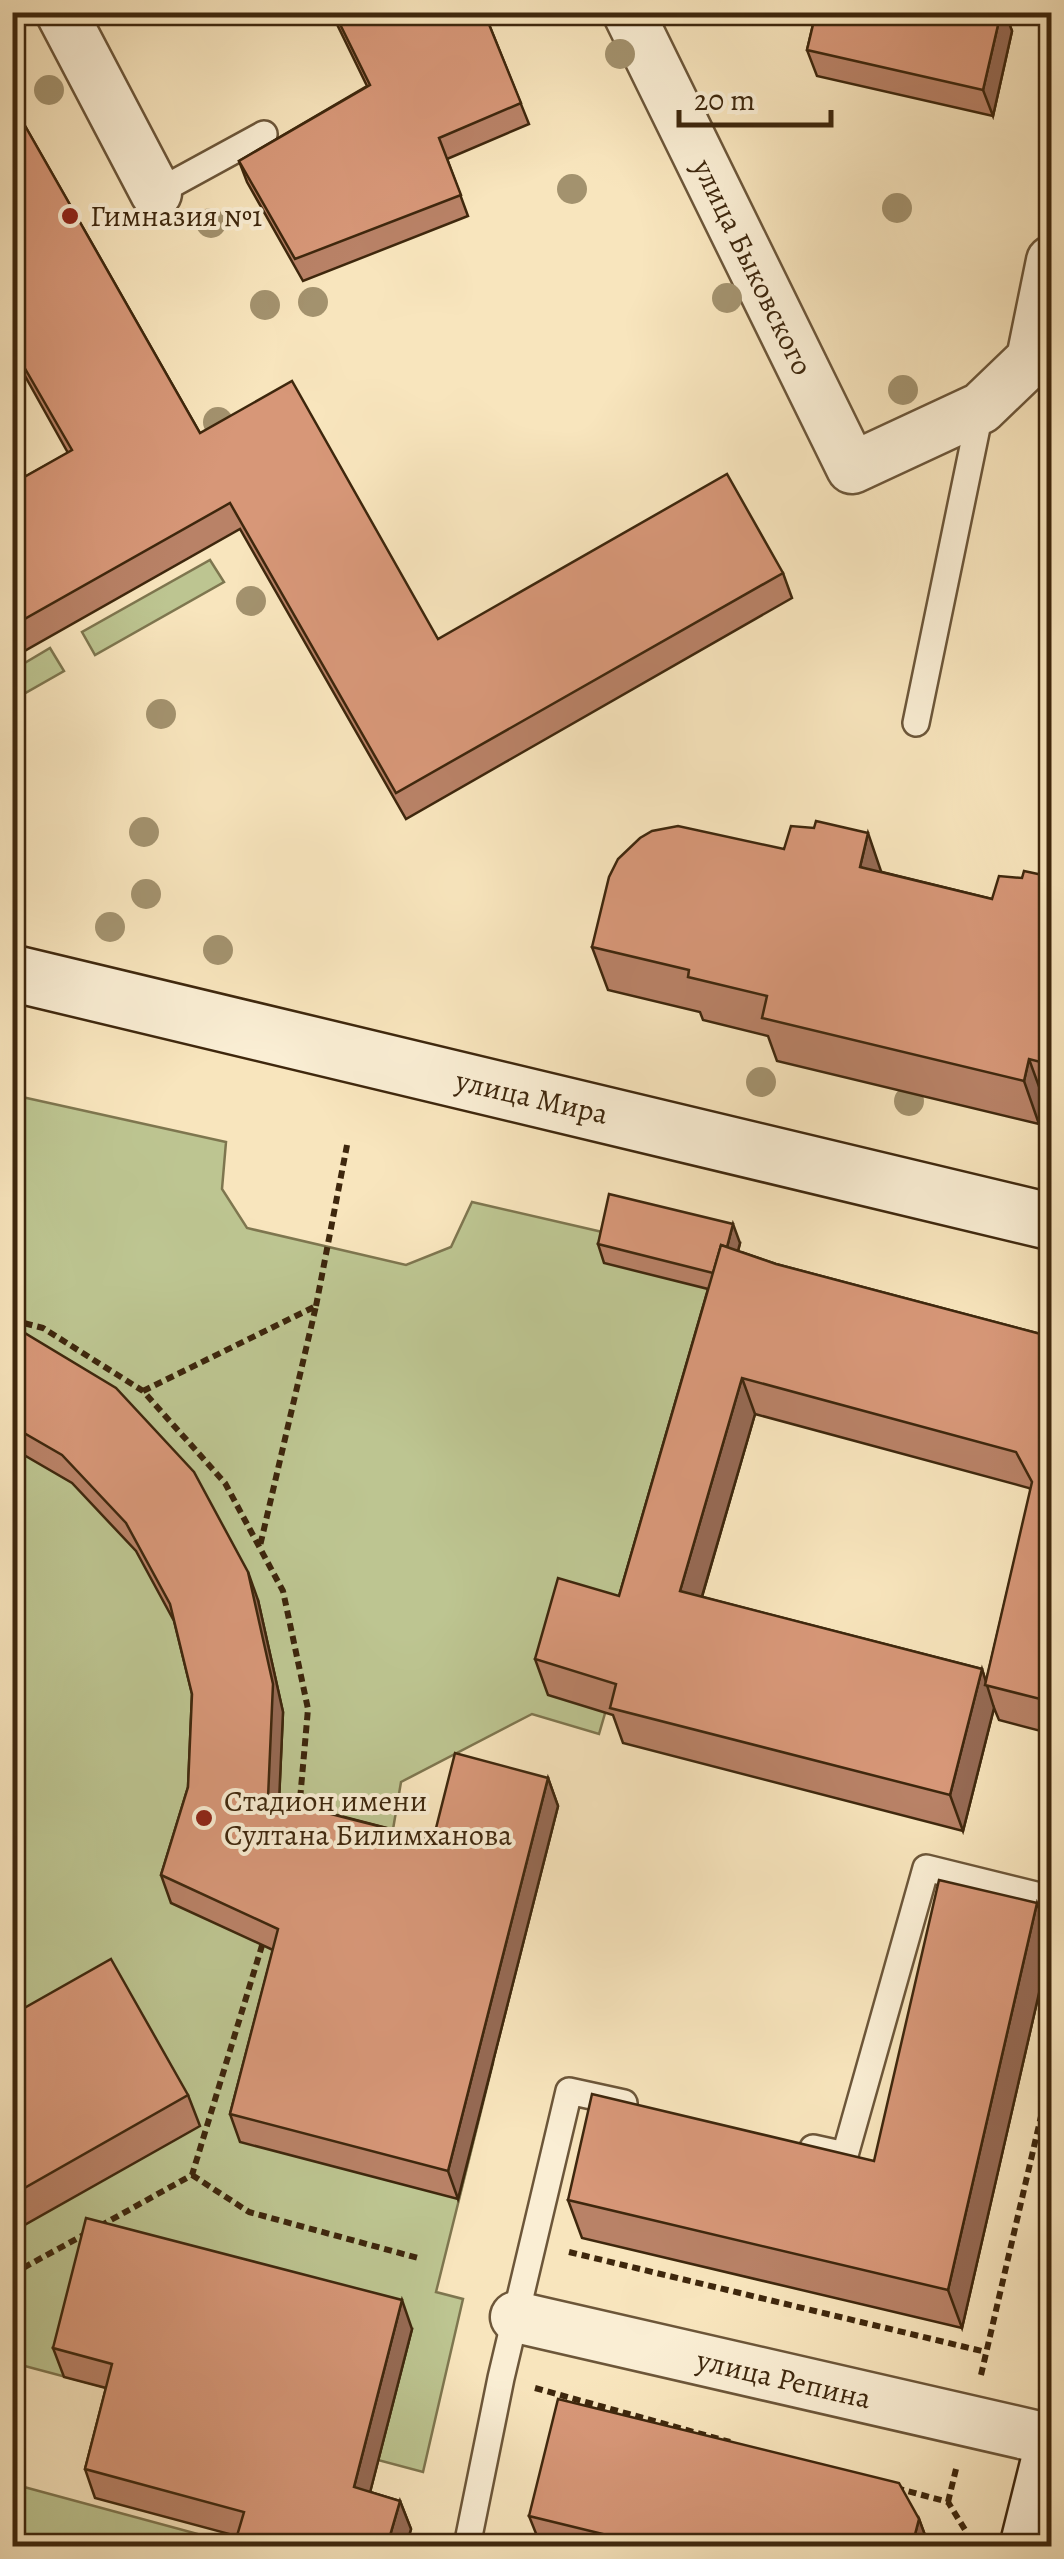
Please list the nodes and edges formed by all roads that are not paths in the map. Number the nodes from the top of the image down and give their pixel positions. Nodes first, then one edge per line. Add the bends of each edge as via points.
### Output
1 (61, 12) edge
2 (628, 12) edge
3 (264, 134) dead end
4 (156, 193) joint
5 (1052, 262) edge
6 (981, 408) junction
7 (916, 723) dead end
8 (12, 972) edge
9 (1052, 1222) edge
10 (1052, 1899) edge
11 (643, 2108) edge
12 (790, 2142) edge
13 (516, 2317) junction
14 (1052, 2440) edge
15 (1052, 2450) edge
16 (467, 2546) edge
17 (1028, 2546) edge

1 - 4 street
2 - 6 street, улица Быковского via 852,468
3 - 4 lane
5 - 6 street via 1032,360
6 - 7 lane
8 - 9 main road, улица Мира
10 - 12 lane via 926,1868 845,2155
11 - 13 lane via 570,2090
13 - 14 street, улица Репина
13 - 16 lane
15 - 17 main road

